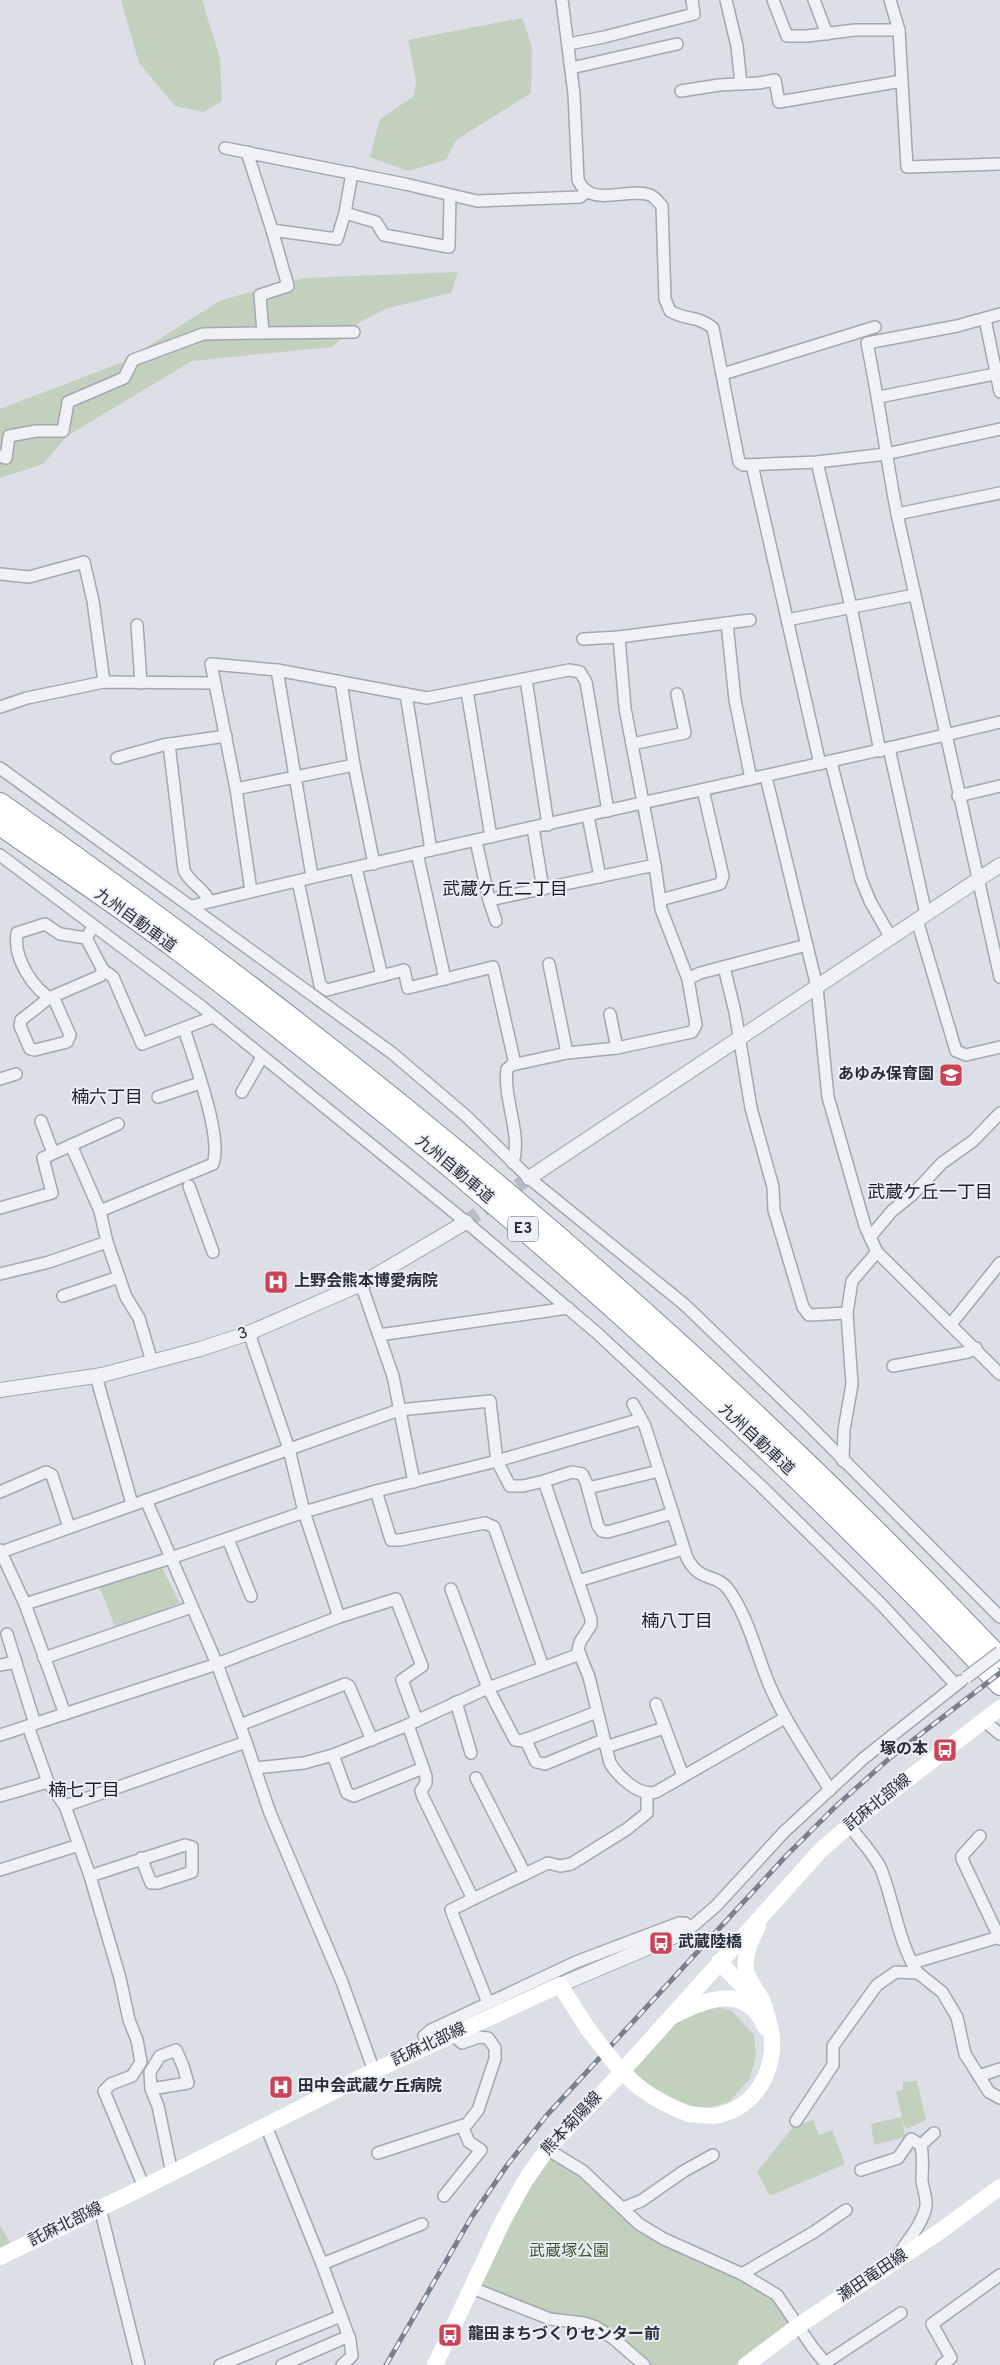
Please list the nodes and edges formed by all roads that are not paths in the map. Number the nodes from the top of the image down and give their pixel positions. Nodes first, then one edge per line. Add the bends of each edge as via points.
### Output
1 (562, 0) edge
2 (692, 0) edge
3 (726, 0) edge
4 (773, 0) edge
5 (814, 0) edge
6 (890, 0) edge
7 (899, 30) junction
8 (827, 34) junction
9 (569, 44) junction
10 (677, 44) dead end
11 (571, 68) junction
12 (902, 81) junction
13 (741, 84) junction
14 (681, 90) dead end
15 (225, 148) dead end
16 (247, 152) junction
17 (1000, 164) edge
18 (352, 173) junction
19 (586, 192) junction
20 (450, 195) junction
21 (345, 213) junction
22 (272, 230) junction
23 (1000, 314) edge
24 (985, 319) junction
25 (875, 327) dead end
26 (354, 332) dead end
27 (263, 333) junction
28 (723, 374) junction
29 (998, 374) edge
30 (1000, 392) edge
31 (879, 397) junction
32 (1000, 429) edge
33 (886, 454) junction
34 (0, 456) edge
35 (817, 462) junction
36 (752, 465) junction
37 (1000, 493) edge
38 (897, 514) junction
39 (0, 574) edge
40 (914, 595) junction
41 (851, 608) junction
42 (750, 620) dead end
43 (788, 620) junction
44 (727, 623) junction
45 (137, 625) dead end
46 (619, 637) junction
47 (583, 639) dead end
48 (277, 670) junction
49 (526, 679) junction
50 (104, 682) junction
51 (341, 682) junction
52 (141, 683) junction
53 (214, 683) junction
54 (467, 691) junction
55 (406, 694) junction
56 (677, 694) dead end
57 (0, 707) edge
58 (1000, 722) edge
59 (945, 735) junction
60 (226, 736) junction
61 (169, 744) junction
62 (632, 744) junction
63 (884, 750) junction
64 (117, 758) dead end
65 (826, 763) junction
66 (354, 765) junction
67 (0, 768) edge
68 (766, 777) junction
69 (295, 778) junction
70 (751, 779) junction
71 (1000, 786) edge
72 (236, 789) junction
73 (704, 790) junction
74 (958, 796) junction
75 (0, 803) edge
76 (643, 804) junction
77 (608, 811) junction
78 (588, 816) junction
79 (0, 825) edge
80 (548, 825) junction
81 (532, 828) junction
82 (491, 837) junction
83 (476, 841) junction
84 (431, 850) junction
85 (417, 853) junction
86 (2, 859) edge
87 (374, 864) junction
88 (655, 865) junction
89 (1000, 865) edge
90 (356, 868) junction
91 (312, 876) junction
92 (600, 877) junction
93 (979, 879) junction
94 (298, 881) junction
95 (544, 889) junction
96 (251, 891) junction
97 (490, 900) junction
98 (660, 900) junction
99 (209, 901) junction
100 (192, 906) junction
101 (921, 917) junction
102 (496, 921) dead end
103 (94, 926) junction
104 (86, 938) junction
105 (891, 938) junction
106 (807, 946) junction
107 (997, 952) edge
108 (549, 964) dead end
109 (724, 966) junction
110 (103, 970) junction
111 (382, 976) junction
112 (1000, 977) edge
113 (445, 979) junction
114 (688, 979) junction
115 (817, 987) junction
116 (49, 998) junction
117 (610, 1014) dead end
118 (213, 1016) junction
119 (184, 1028) junction
120 (739, 1039) junction
121 (1000, 1047) edge
122 (617, 1048) junction
123 (567, 1053) junction
124 (262, 1057) junction
125 (515, 1064) junction
126 (16, 1074) dead end
127 (0, 1079) edge
128 (200, 1083) junction
129 (242, 1092) dead end
130 (158, 1097) dead end
131 (1000, 1113) edge
132 (41, 1121) dead end
133 (118, 1124) dead end
134 (71, 1145) junction
135 (53, 1153) junction
136 (513, 1163) junction
137 (529, 1178) junction
138 (189, 1186) dead end
139 (0, 1208) edge
140 (100, 1211) junction
141 (466, 1222) junction
142 (870, 1236) junction
143 (107, 1242) junction
144 (214, 1252) dead end
145 (877, 1252) junction
146 (1000, 1263) edge
147 (0, 1274) edge
148 (119, 1277) junction
149 (361, 1284) junction
150 (63, 1296) dead end
151 (568, 1308) junction
152 (847, 1313) junction
153 (952, 1325) junction
154 (249, 1332) junction
155 (378, 1335) junction
156 (976, 1348) junction
157 (1000, 1356) edge
158 (152, 1362) junction
159 (992, 1365) junction
160 (893, 1366) dead end
161 (1000, 1374) edge
162 (96, 1376) junction
163 (0, 1390) edge
164 (633, 1404) dead end
165 (399, 1410) junction
166 (641, 1419) junction
167 (289, 1449) junction
168 (497, 1461) junction
169 (843, 1461) junction
170 (659, 1471) junction
171 (544, 1480) junction
172 (414, 1482) junction
173 (588, 1488) junction
174 (376, 1491) junction
175 (0, 1492) edge
176 (146, 1500) junction
177 (132, 1504) junction
178 (304, 1512) junction
179 (673, 1513) junction
180 (69, 1527) junction
181 (228, 1539) junction
182 (683, 1549) junction
183 (1, 1553) edge
184 (171, 1558) junction
185 (578, 1581) junction
186 (452, 1589) dead end
187 (251, 1596) dead end
188 (25, 1604) junction
189 (192, 1607) junction
190 (339, 1617) junction
191 (1000, 1617) edge
192 (7, 1634) dead end
193 (1000, 1652) edge
194 (580, 1654) junction
195 (44, 1658) junction
196 (1000, 1658) edge
197 (16, 1662) junction
198 (217, 1664) junction
199 (0, 1666) edge
200 (543, 1667) junction
201 (956, 1685) junction
202 (1000, 1685) edge
203 (488, 1688) junction
204 (456, 1702) junction
205 (656, 1704) dead end
206 (999, 1709) edge
207 (597, 1712) junction
208 (65, 1714) junction
209 (785, 1718) junction
210 (984, 1720) junction
211 (412, 1723) junction
212 (31, 1725) junction
213 (240, 1725) junction
214 (664, 1728) junction
215 (1000, 1734) edge
216 (0, 1735) edge
217 (526, 1739) junction
218 (372, 1740) junction
219 (246, 1742) junction
220 (604, 1743) junction
221 (471, 1754) dead end
222 (333, 1755) junction
223 (255, 1768) junction
224 (423, 1768) junction
225 (683, 1776) junction
226 (476, 1778) dead end
227 (48, 1782) junction
228 (830, 1790) junction
229 (648, 1793) junction
230 (0, 1796) edge
231 (65, 1806) junction
232 (849, 1825) junction
233 (980, 1836) dead end
234 (79, 1845) junction
235 (141, 1858) junction
236 (0, 1870) edge
237 (525, 1874) junction
238 (90, 1876) junction
239 (472, 1899) junction
240 (767, 1909) junction
241 (688, 1929) junction
242 (1000, 1938) edge
243 (718, 1962) junction
244 (915, 1968) junction
245 (560, 1985) junction
246 (488, 2003) junction
247 (666, 2020) junction
248 (769, 2023) junction
249 (452, 2034) junction
250 (428, 2045) junction
251 (772, 2054) junction
252 (1000, 2069) edge
253 (374, 2071) junction
254 (979, 2076) junction
255 (151, 2089) dead end
256 (1000, 2098) edge
257 (796, 2121) dead end
258 (266, 2126) junction
259 (462, 2126) junction
260 (934, 2133) dead end
261 (921, 2145) junction
262 (546, 2149) junction
263 (378, 2153) dead end
264 (713, 2155) dead end
265 (862, 2170) dead end
266 (172, 2173) junction
267 (144, 2187) junction
268 (1000, 2188) edge
269 (444, 2196) dead end
270 (100, 2208) junction
271 (623, 2208) junction
272 (846, 2210) dead end
273 (422, 2224) dead end
274 (0, 2257) edge
275 (893, 2262) junction
276 (322, 2264) junction
277 (742, 2274) junction
278 (1000, 2275) edge
279 (472, 2288) junction
280 (901, 2313) dead end
281 (341, 2316) junction
282 (798, 2326) junction
283 (348, 2336) junction
284 (826, 2364) edge
285 (139, 2365) edge
286 (220, 2365) edge
287 (282, 2365) edge
288 (342, 2365) edge
289 (435, 2365) edge
290 (644, 2365) edge
291 (746, 2365) edge
292 (942, 2365) edge

1 - 9 street
2 - 9 street via 694,14
3 - 13 street via 737,46
4 - 8 street via 787,36
5 - 8 street
6 - 7 street
7 - 8 street
7 - 12 street
9 - 11 street
10 - 11 street
11 - 19 street via 576,167 578,180
12 - 13 street via 779,102 774,80
12 - 17 street via 907,167
13 - 14 street
15 - 16 street
16 - 18 street
16 - 22 street
18 - 20 street
18 - 21 street
19 - 20 street via 580,197 477,201
19 - 28 street via 593,196 652,196 662,206 665,299 670,311 681,317 703,320 713,328
20 - 21 street via 449,247 384,235 376,222
21 - 22 street via 338,239
22 - 27 street via 288,286 260,295
23 - 24 street
24 - 29 street
24 - 31 street via 867,343
25 - 28 street
26 - 27 street
27 - 34 street via 203,334 133,360 124,378 68,402 63,432 36,431 9,436 6,458
28 - 36 street via 739,462
29 - 30 street
29 - 31 street
31 - 33 street
32 - 33 street
33 - 35 street
33 - 38 street
35 - 36 street
35 - 41 street
36 - 43 street
37 - 38 street
38 - 40 street
39 - 50 street via 29,577 84,562 93,600
40 - 41 street
40 - 59 street
41 - 43 street
41 - 63 street
42 - 44 street
43 - 65 street
44 - 46 street
44 - 70 street via 735,700
45 - 52 street
46 - 47 street
46 - 62 street via 625,708
48 - 51 street
48 - 53 street via 211,664
48 - 69 street
49 - 54 street
49 - 77 street via 569,670 584,676
49 - 80 street
50 - 52 street
50 - 57 street
51 - 55 street
51 - 66 street
52 - 53 street
53 - 60 street
54 - 55 street via 427,698
54 - 82 street
55 - 84 street
56 - 62 street via 685,733
58 - 59 street
59 - 63 street
59 - 74 street
60 - 61 street
60 - 72 street
61 - 64 street
61 - 99 street via 184,870 205,892
62 - 76 street
63 - 65 street
63 - 101 street
65 - 68 street
65 - 105 street via 861,879
66 - 69 street
66 - 87 street
67 - 100 street
68 - 70 street
68 - 106 street
69 - 72 street
69 - 91 street
70 - 73 street
71 - 74 street
72 - 96 street
73 - 76 street
73 - 98 street via 723,876 720,884
74 - 93 street
75 - 196 highway, 九州自動車道 / E3 via 128,892 297,1020 510,1194 722,1382
76 - 77 street
76 - 88 street
77 - 78 street
78 - 80 street
78 - 92 street
79 - 202 highway, 九州自動車道 / E3 via 184,955 384,1112 503,1211 765,1448
80 - 81 street
81 - 82 street
81 - 95 street
82 - 83 street
83 - 84 street
83 - 97 street
84 - 85 street
85 - 87 street
85 - 113 street
86 - 103 street
87 - 90 street
88 - 92 street
88 - 98 street
89 - 93 street
90 - 91 street
90 - 111 street
91 - 94 street
92 - 95 street
93 - 101 street
93 - 107 street
94 - 96 street
94 - 111 street via 320,985 327,990
95 - 97 street
96 - 99 street
97 - 102 street
98 - 114 street via 663,919
99 - 100 street
100 - 136 street via 392,1053 466,1116
101 - 105 street
101 - 121 street via 956,1051 966,1055
103 - 104 street
103 - 118 street
104 - 110 street
104 - 116 street via 60,934 45,924 17,933 16,941 25,973
105 - 115 street
106 - 109 street
106 - 115 street
107 - 112 street
108 - 123 street
109 - 114 street
109 - 120 street
110 - 116 street via 100,976
110 - 119 street via 112,977 142,1044
111 - 113 street via 404,970 408,988
113 - 125 street via 493,967
114 - 122 street via 696,1025 692,1032
115 - 120 street
115 - 142 street via 828,1097
116 - 116 street via 21,1020 20,1026 30,1049 67,1042 70,1035 56,1001
117 - 122 street
118 - 119 street
118 - 124 street
119 - 128 street
120 - 137 street
120 - 152 street via 751,1108 773,1187 774,1210 803,1308 809,1315
122 - 123 street
123 - 125 street
124 - 129 street
124 - 141 street
125 - 136 street via 507,1069 505,1081 514,1133 516,1155
126 - 127 street
128 - 130 street
128 - 140 street via 214,1129 214,1164
131 - 142 street via 973,1141 942,1164 892,1211
132 - 135 street
133 - 134 street
134 - 135 street
134 - 140 street
135 - 139 street via 43,1158 52,1193
136 - 137 street
137 - 169 street via 685,1305
138 - 144 street
140 - 143 street
141 - 149 street, 3
141 - 151 street
142 - 145 street
143 - 147 street via 49,1262
143 - 148 street
145 - 152 street via 852,1281
145 - 153 street
146 - 153 street
148 - 150 street
148 - 158 street via 139,1318
149 - 154 street, 3
149 - 155 street
151 - 155 street
151 - 201 street via 760,1485 882,1605
152 - 169 street via 852,1384 844,1430
153 - 156 street
154 - 158 street, 3
154 - 167 street
155 - 165 street via 393,1376
156 - 159 street
156 - 160 street
157 - 159 street
158 - 162 street, 3
159 - 161 street
162 - 163 street, 3
162 - 177 street
164 - 166 street
165 - 167 street
165 - 168 street via 490,1400
165 - 172 street
166 - 168 street
166 - 170 street
167 - 176 street
167 - 178 street
168 - 171 street via 510,1486
168 - 172 street
169 - 191 street
170 - 173 street
170 - 179 street
171 - 173 street via 576,1472 584,1477
171 - 185 street
172 - 174 street
173 - 179 street via 602,1531
174 - 178 street
174 - 200 street via 391,1540 485,1523 494,1527
175 - 180 street via 46,1472 52,1476
176 - 177 street
176 - 184 street
177 - 180 street
178 - 181 street
178 - 190 street
179 - 182 street
180 - 183 street
181 - 184 street
181 - 187 street
182 - 185 street
182 - 209 street via 694,1571 728,1589
183 - 188 street
184 - 188 street
184 - 189 street
185 - 194 street via 590,1618 589,1629 580,1642
186 - 203 street
188 - 195 street
189 - 195 street
189 - 198 street
190 - 198 street
190 - 211 street via 396,1599 422,1666 402,1680
192 - 197 street
193 - 201 street, bridge
194 - 200 street
194 - 207 street
195 - 208 street
197 - 199 street
197 - 212 street
198 - 208 street
198 - 213 street
200 - 203 street
201 - 228 street via 864,1758
203 - 204 street
203 - 217 street via 514,1739
204 - 211 street
204 - 221 street
205 - 214 street
206 - 210 main road, 託麻北部線
207 - 217 street
207 - 220 street
208 - 212 street
209 - 225 street
209 - 228 street
210 - 215 street
210 - 232 main road, 託麻北部線
211 - 218 street
211 - 224 street
212 - 216 street
212 - 227 street
213 - 218 street via 345,1684
213 - 219 street
214 - 220 street
214 - 225 street
217 - 220 street via 536,1762 540,1764
218 - 222 street
219 - 223 street
219 - 231 street
220 - 229 street via 616,1773
222 - 223 street
222 - 224 street via 347,1793 354,1796
223 - 253 street via 270,1813 342,1982
224 - 239 street via 426,1779 421,1792
225 - 229 street via 656,1792
226 - 237 street
227 - 230 street
227 - 231 street
228 - 241 street via 784,1832 716,1906
229 - 237 street via 647,1812 600,1848 565,1866 548,1863
231 - 234 street
232 - 240 main road, 託麻北部線 via 821,1850
232 - 244 street via 880,1866
233 - 242 street via 962,1856
234 - 236 street
234 - 238 street
235 - 235 street via 188,1845 192,1847 192,1872 158,1884 151,1883
235 - 238 street
237 - 239 street
238 - 267 street via 141,2062 132,2076 111,2084 104,2091
239 - 246 street via 451,1910
240 - 243 main road, 託麻北部線
240 - 248 main road, 託麻北部線 via 746,1956 746,1971 762,2000
241 - 245 street
241 - 246 street via 685,1922 679,1922 576,1962
242 - 244 street
243 - 247 main road, 熊本菊陽線
243 - 248 main road, 託麻北部線 via 751,1994
244 - 254 street via 942,1992 957,2017 965,2054
244 - 257 street via 896,1972 877,1985 833,2046 833,2064
245 - 249 main road, 託麻北部線
245 - 251 main road, 託麻北部線, bridge via 588,2029 633,2084 652,2098 689,2114 718,2115 744,2103 761,2086
246 - 250 street via 431,2030 424,2036
247 - 251 main road via 714,1998 735,2000 753,2010 762,2021
247 - 262 main road, 熊本菊陽線
248 - 251 main road, 託麻北部線
249 - 250 main road, 託麻北部線
249 - 259 street via 462,2043 479,2037 488,2038 495,2048 495,2059 478,2110
250 - 253 main road, 託麻北部線
252 - 254 street
253 - 258 main road, 託麻北部線
254 - 256 street via 990,2092
255 - 266 street via 158,2106
258 - 266 main road, 託麻北部線
258 - 276 street
259 - 263 street
259 - 269 street via 469,2142 481,2150
260 - 261 street
261 - 265 street via 911,2140 898,2158
261 - 275 street via 926,2207
262 - 271 street via 583,2170
262 - 279 main road, 熊本菊陽線 via 512,2205
264 - 271 street via 641,2201
266 - 267 main road, 託麻北部線
267 - 270 main road, 託麻北部線
268 - 275 main road, 瀬田竜田線
270 - 274 main road, 託麻北部線
270 - 285 street
271 - 277 street via 639,2224 664,2239
272 - 277 street
273 - 276 street
275 - 282 main road, 瀬田竜田線
276 - 281 street
277 - 282 street via 777,2295
278 - 292 street via 932,2324 951,2358
279 - 289 main road, 熊本菊陽線
279 - 290 street via 550,2319 596,2327 614,2338
280 - 284 street
281 - 283 street
281 - 286 street
282 - 284 street
282 - 291 main road, 瀬田竜田線
283 - 287 street
283 - 288 street via 352,2356

